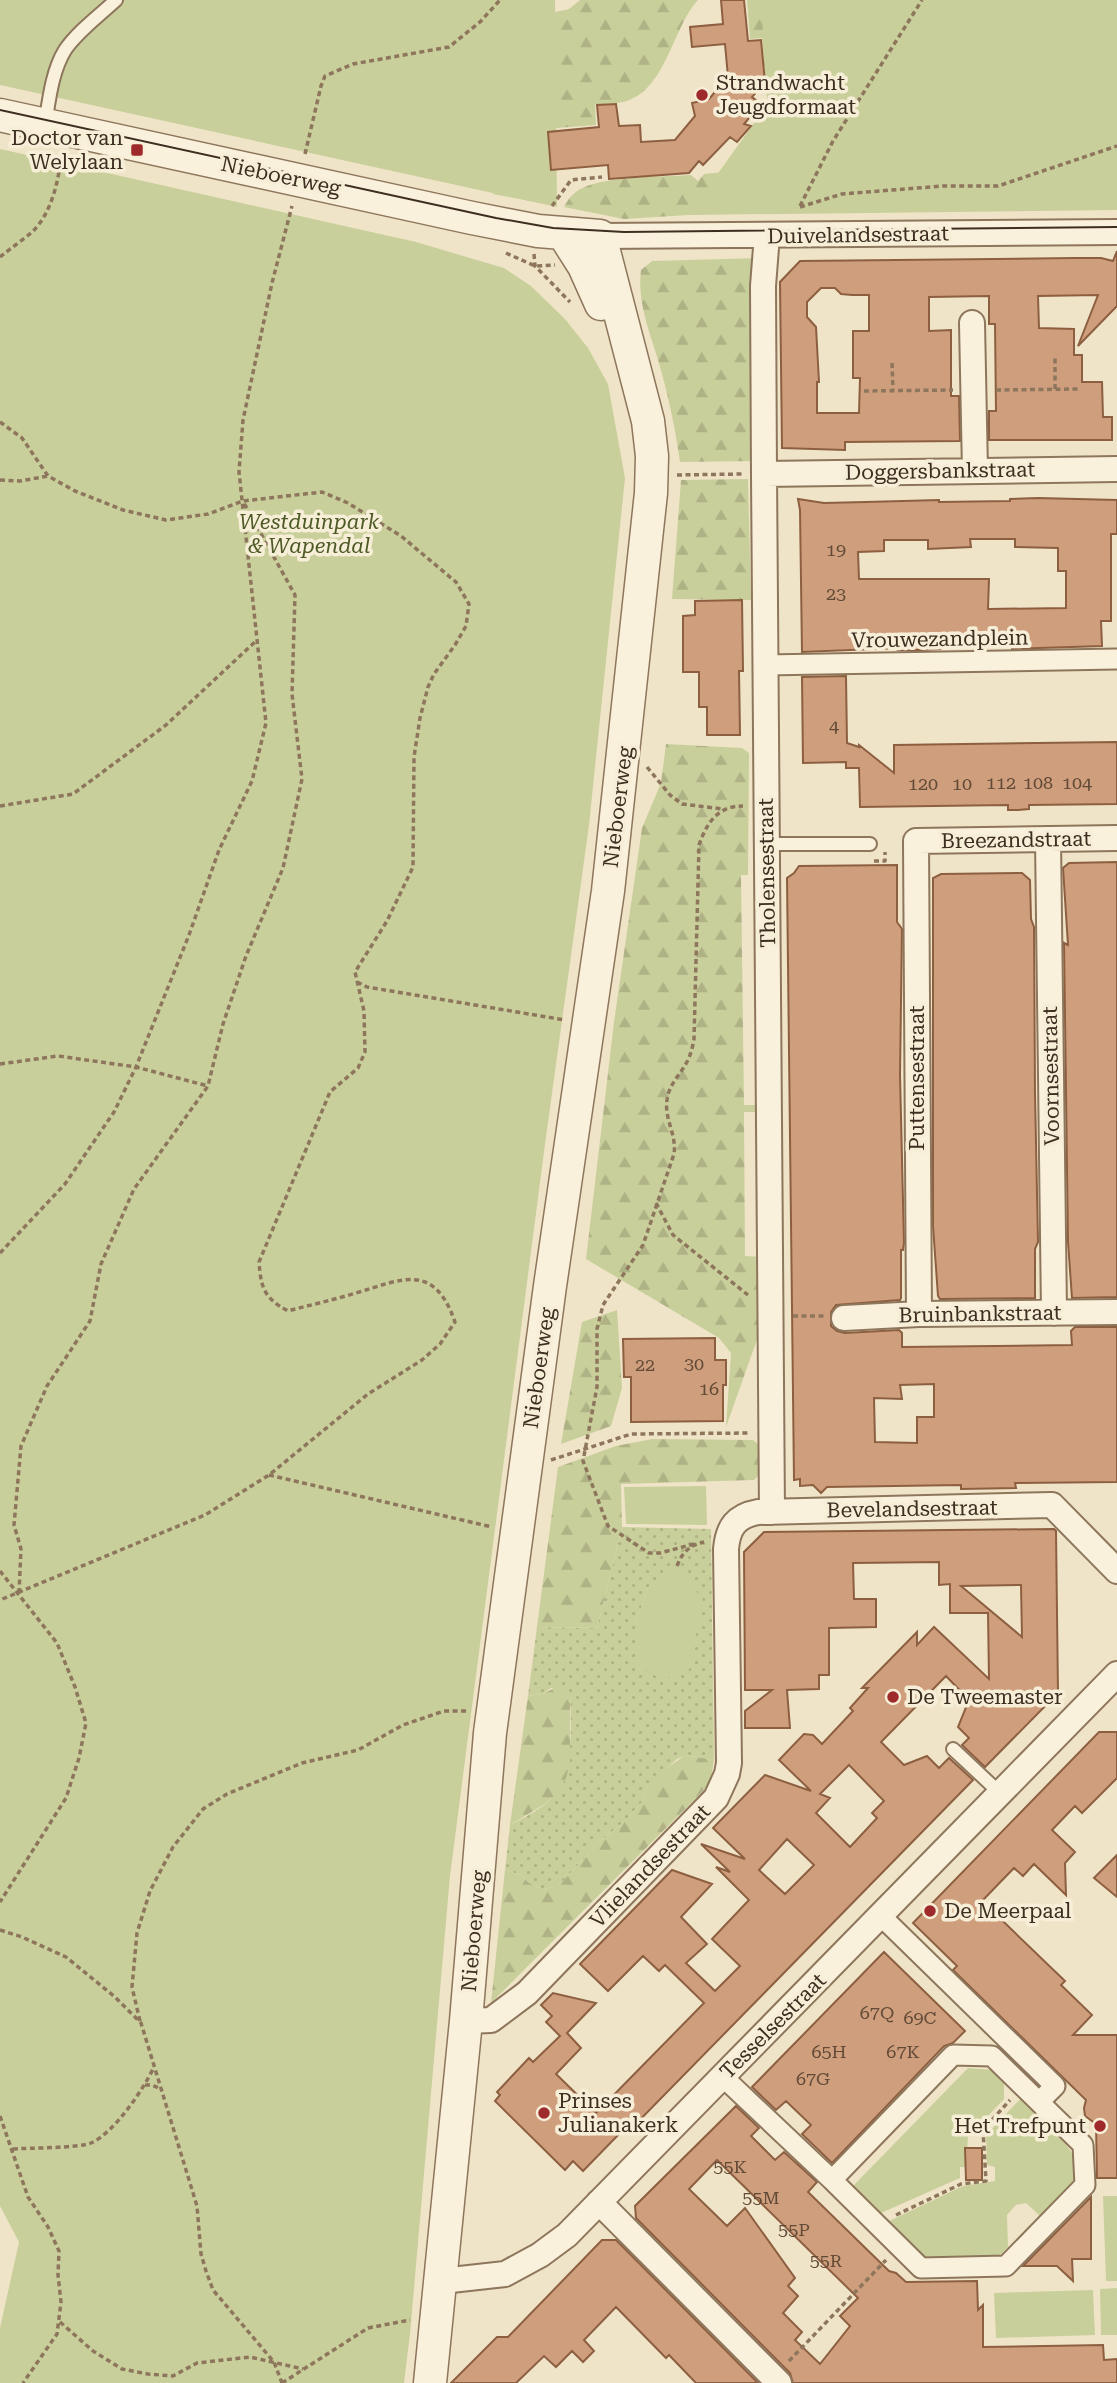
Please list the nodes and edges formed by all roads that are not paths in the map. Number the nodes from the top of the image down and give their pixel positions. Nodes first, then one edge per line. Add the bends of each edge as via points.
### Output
1 (117, 0) edge
2 (0, 115) edge
3 (54, 134) junction
4 (555, 224) junction
5 (1117, 232) edge
6 (779, 235) junction
7 (600, 236) junction
8 (972, 323) dead end
9 (630, 357) junction
10 (1117, 469) edge
11 (975, 471) junction
12 (764, 474) junction
13 (1117, 659) edge
14 (764, 665) junction
15 (1117, 838) edge
16 (1048, 839) junction
17 (916, 841) joint
18 (767, 844) junction
19 (870, 844) dead end
20 (1117, 1312) edge
21 (1055, 1313) junction
22 (919, 1314) junction
23 (834, 1317) road end
24 (772, 1512) junction
25 (1117, 1570) edge
26 (1117, 1674) edge
27 (953, 1749) dead end
28 (1001, 1794) junction
29 (881, 1916) junction
30 (467, 2021) junction
31 (723, 2077) junction
32 (1039, 2102) junction
33 (832, 2180) junction
34 (599, 2202) junction
35 (442, 2281) junction
36 (776, 2380) edge
37 (430, 2383) edge

1 - 3 lane via 74,39 56,69
2 - 3 street, Nieboerweg
3 - 4 street, Nieboerweg via 472,218
4 - 7 street, Nieboerweg
4 - 9 street, Nieboerweg via 584,267
5 - 6 street, Duivelandsestraat
6 - 7 street, Duivelandsestraat
6 - 12 street, Tholensestraat via 764,286
7 - 9 street, Nieboerweg
8 - 11 street
9 - 30 street, Nieboerweg via 648,421 651,493 608,891 493,1712
10 - 11 street, Doggersbankstraat
11 - 12 street, Doggersbankstraat
12 - 14 street, Tholensestraat
13 - 14 street, Vrouwezandplein
14 - 18 street, Tholensestraat
15 - 16 street, Breezandstraat
16 - 17 street, Breezandstraat
16 - 21 street, Voornsestraat
17 - 22 street, Puttensestraat
18 - 19 lane
18 - 24 street, Tholensestraat
20 - 21 street, Bruinbankstraat
21 - 22 street, Bruinbankstraat
22 - 23 street, Bruinbankstraat
24 - 25 street, Bevelandsestraat via 1052,1505
24 - 30 street, Vlielandsestraat via 738,1519 727,1540 729,1763 716,1798 527,1993 491,2020
26 - 28 street, Tesselsestraat
27 - 28 lane
28 - 29 street, Tesselsestraat
29 - 31 street, Tesselsestraat
29 - 32 street via 1055,2085
30 - 35 street, Nieboerweg
31 - 33 street
31 - 34 street, Tesselsestraat
32 - 33 street via 992,2056 953,2055
32 - 33 street via 1083,2145 1085,2185 1006,2266 921,2268
34 - 35 street, Tesselsestraat via 567,2235 505,2274
34 - 36 street
35 - 37 street, Nieboerweg

